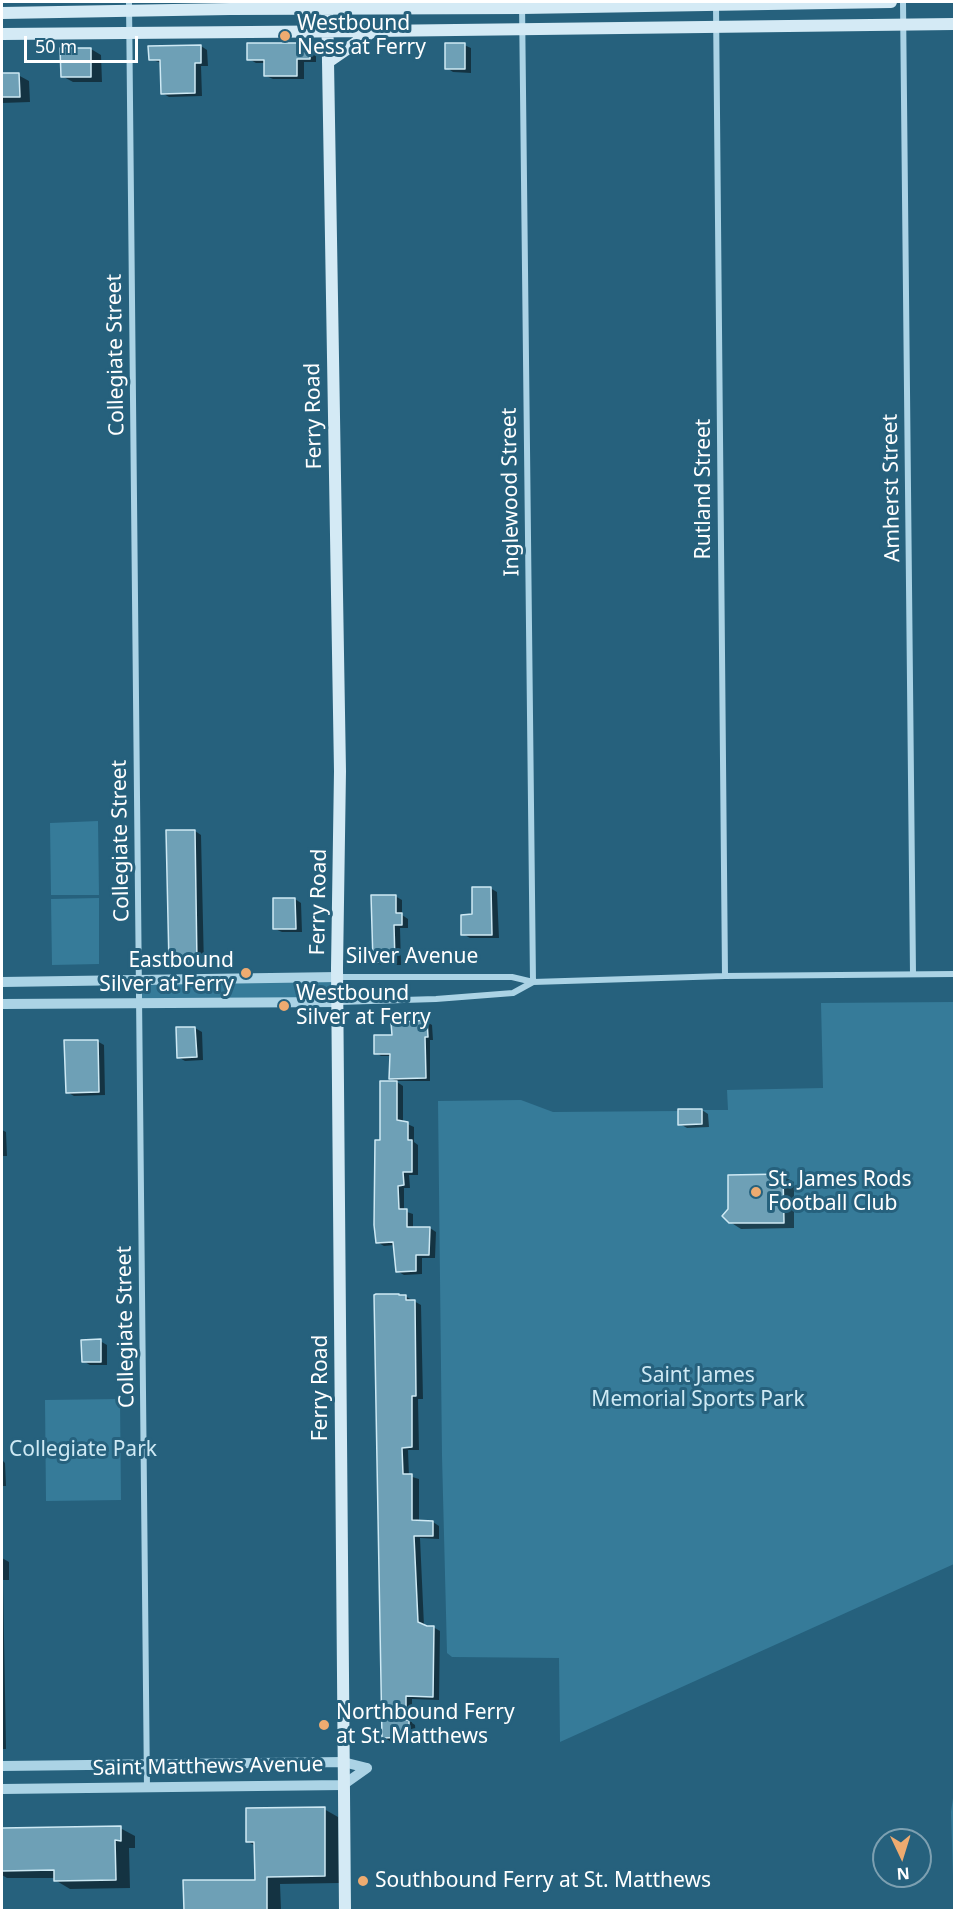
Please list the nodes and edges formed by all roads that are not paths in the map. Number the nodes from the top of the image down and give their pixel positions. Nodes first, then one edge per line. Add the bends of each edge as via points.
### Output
1 (891, 2) edge
2 (903, 2) edge
3 (716, 3) edge
4 (327, 5) edge
5 (522, 5) edge
6 (129, 6) edge
7 (2, 13) edge
8 (904, 24) junction
9 (954, 24) edge
10 (716, 27) junction
11 (522, 29) junction
12 (327, 31) junction
13 (373, 32) junction
14 (130, 33) junction
15 (2, 34) edge
16 (328, 62) junction
17 (913, 974) junction
18 (954, 974) edge
19 (725, 976) junction
20 (338, 977) junction
21 (139, 980) junction
22 (2, 982) edge
23 (533, 982) junction
24 (139, 1002) junction
25 (338, 1002) junction
26 (2, 1004) edge
27 (343, 1762) junction
28 (147, 1764) junction
29 (2, 1766) edge
30 (343, 1785) junction
31 (147, 1788) junction
32 (2, 1789) edge
33 (345, 1911) edge

1 - 3 main road
2 - 8 street, Amherst Street
3 - 5 main road
3 - 10 street, Rutland Street
4 - 5 main road
4 - 6 main road
4 - 12 main road, Ferry Road
5 - 11 street, Inglewood Street
6 - 7 main road
6 - 14 street, Collegiate Street
8 - 9 main road
8 - 10 main road
8 - 17 street, Amherst Street
10 - 11 main road
10 - 19 street, Rutland Street
11 - 13 main road
11 - 23 street, Inglewood Street
12 - 13 main road
12 - 14 main road
12 - 16 main road, Ferry Road
13 - 16 main road
14 - 15 main road
14 - 21 street, Collegiate Street
16 - 20 main road, Ferry Road via 340,771
17 - 18 street, Silver Avenue
17 - 19 street, Silver Avenue
19 - 23 street, Silver Avenue
20 - 21 street, Silver Avenue
20 - 23 street, Silver Avenue via 512,976
20 - 25 main road, Ferry Road
21 - 22 street, Silver Avenue
21 - 24 street, Collegiate Street
23 - 25 street, Silver Avenue via 513,993
24 - 25 street, Silver Avenue
24 - 26 street, Silver Avenue
24 - 28 street, Collegiate Street
25 - 27 main road, Ferry Road
27 - 28 street, Saint Matthews Avenue
27 - 30 main road, Ferry Road
27 - 30 street, Saint Matthews Avenue via 367,1768
28 - 29 street, Saint Matthews Avenue
28 - 31 street, Collegiate Street
30 - 31 street, Saint Matthews Avenue
30 - 33 main road, Ferry Road
31 - 32 street, Saint Matthews Avenue

